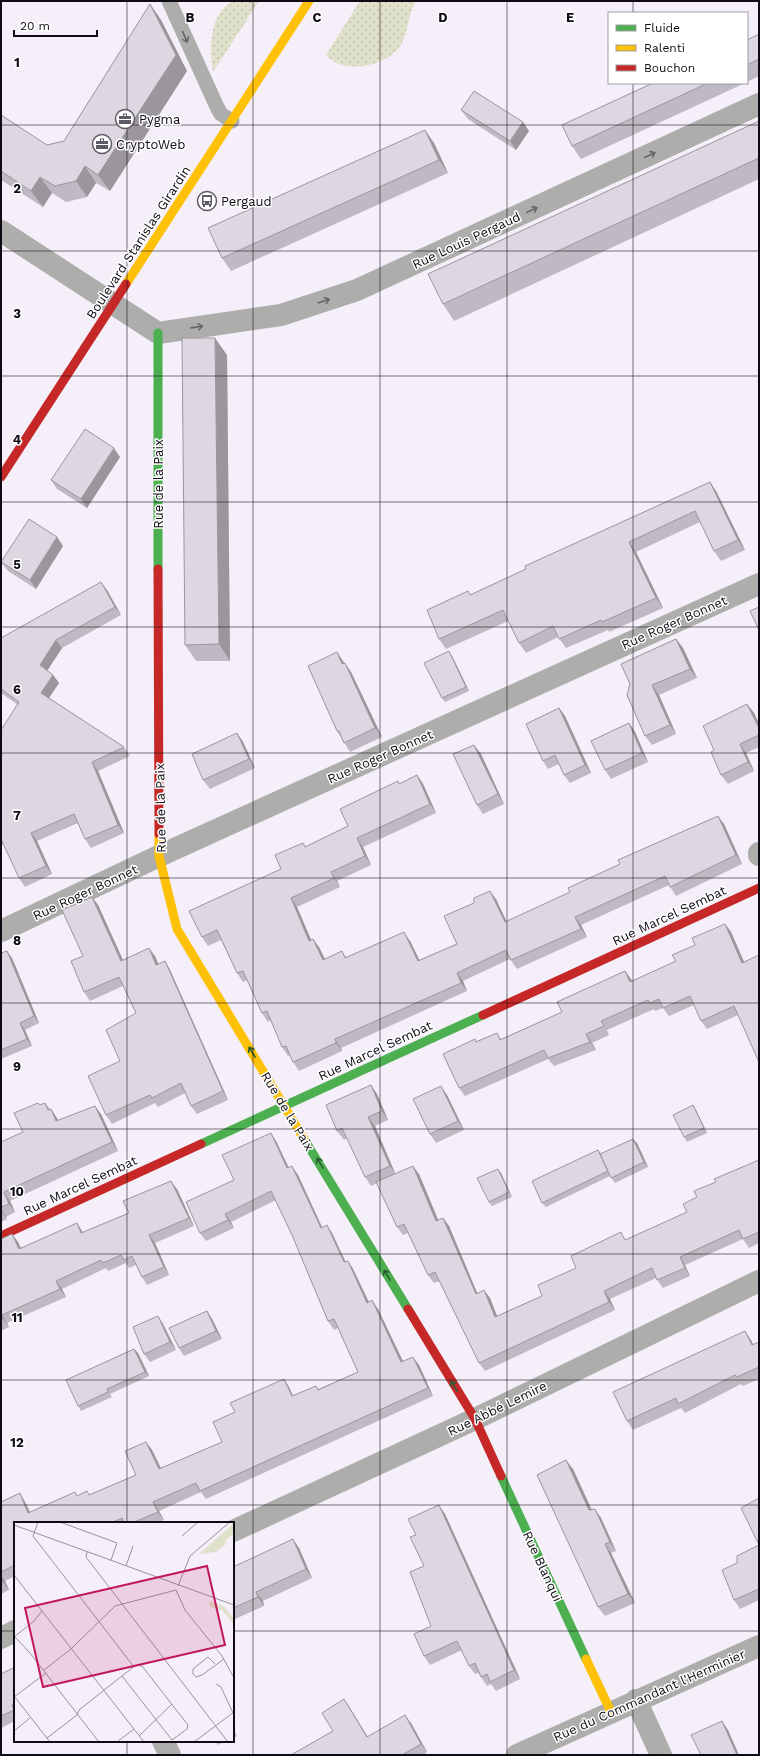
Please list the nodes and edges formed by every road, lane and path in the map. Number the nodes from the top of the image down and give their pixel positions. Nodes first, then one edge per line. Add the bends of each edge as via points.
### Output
1 (169, 1) edge
2 (309, 1) edge
3 (759, 104) edge
4 (232, 121) junction
5 (1, 231) edge
6 (114, 303) junction
7 (158, 333) junction
8 (1, 477) edge
9 (759, 584) edge
10 (159, 856) junction
11 (759, 888) edge
12 (1, 931) edge
13 (284, 1106) junction
14 (1, 1236) edge
15 (759, 1281) edge
16 (475, 1419) junction
17 (234, 1531) edge
18 (14, 1632) edge
19 (1, 1638) edge
20 (759, 1646) edge
21 (636, 1700) junction
22 (611, 1712) junction
23 (164, 1742) edge
24 (170, 1755) edge
25 (517, 1755) edge
26 (661, 1755) edge

1 -> 4 lane via 217,107
2 - 4 street, Boulevard Stanislas Girardin
7 -> 3 street, Rue Louis Pergaud via 281,315 357,290
4 - 6 street, Boulevard Stanislas Girardin
5 - 6 street
6 - 7 street
6 - 8 street, Boulevard Stanislas Girardin
7 - 10 street, Rue de la Paix
9 - 10 street, Rue Roger Bonnet
10 - 12 street, Rue Roger Bonnet
13 -> 10 street, Rue de la Paix via 177,929
11 - 13 street, Rue Marcel Sembat
13 - 14 street, Rue Marcel Sembat
16 -> 13 street, Rue de la Paix
15 - 16 street, Rue Abbé Lemire
16 - 17 street, Rue Abbé Lemire
16 - 22 street, Rue Blanqui
18 - 19 street
20 - 21 street, Rue du Commandant l'Herminier
21 - 22 street, Rue du Commandant l'Herminier
21 - 26 street
22 - 25 street, Rue du Commandant l'Herminier
23 - 24 street

